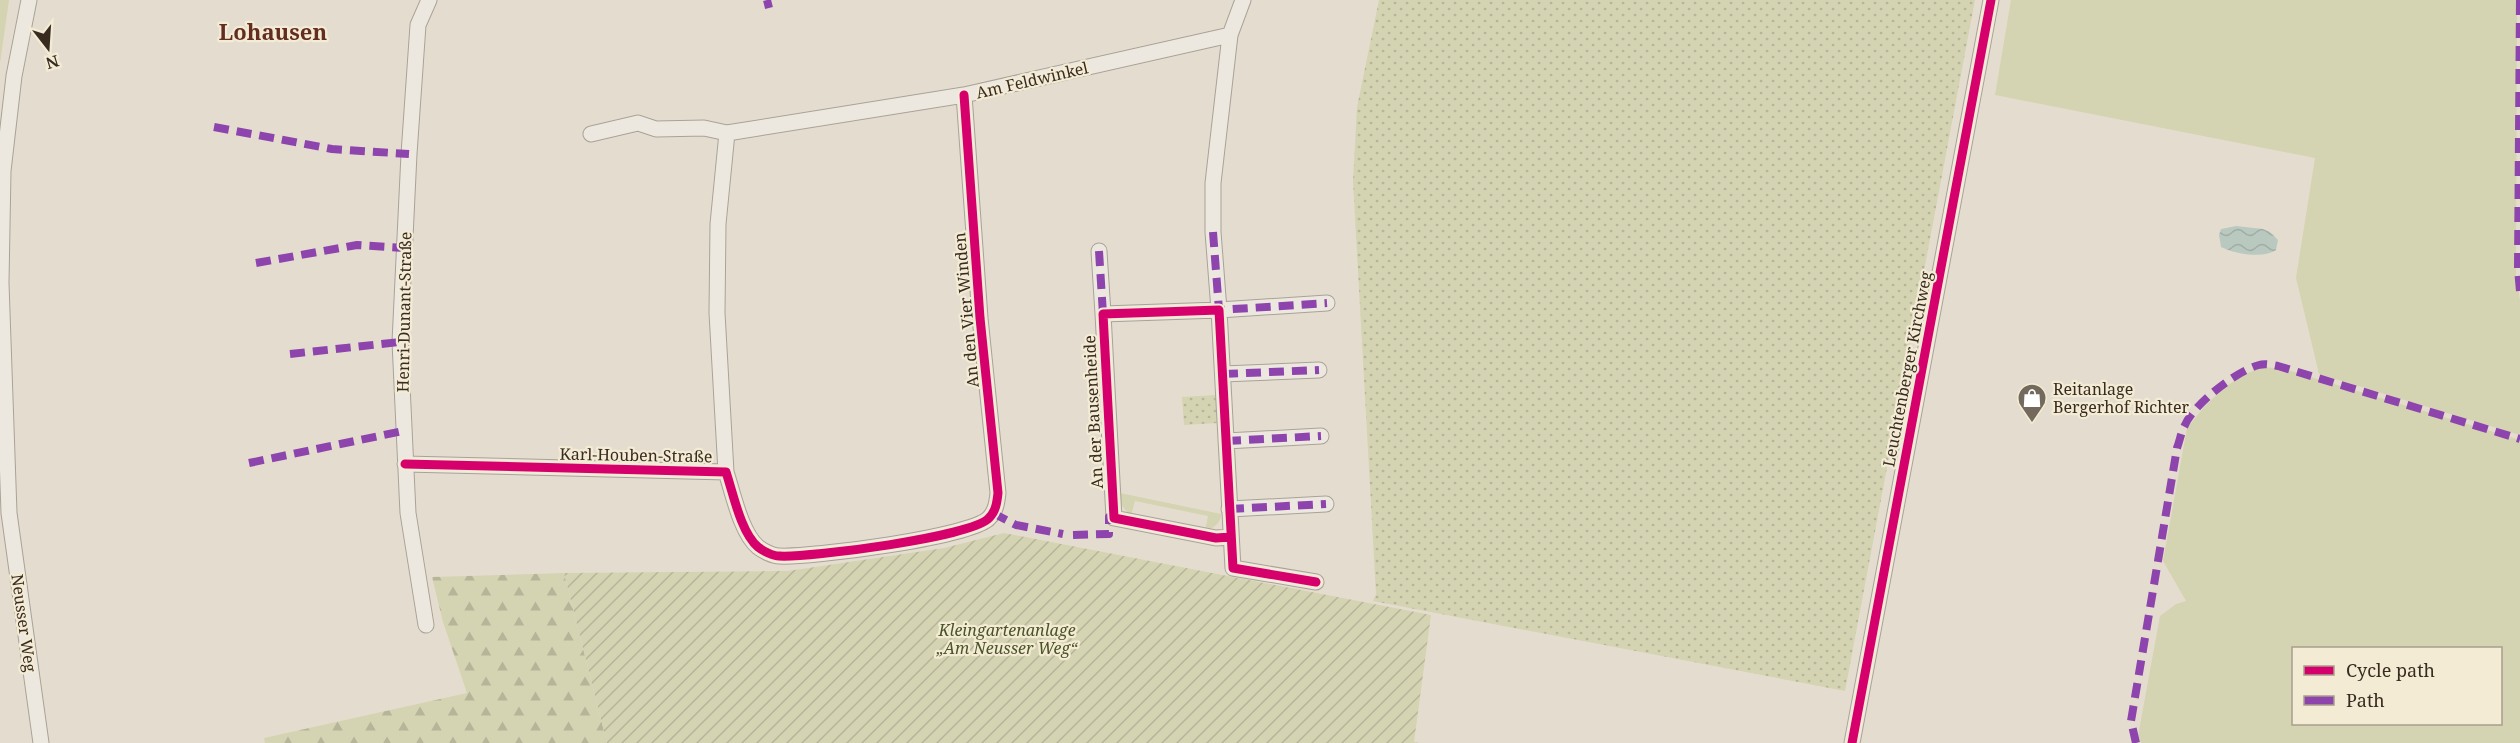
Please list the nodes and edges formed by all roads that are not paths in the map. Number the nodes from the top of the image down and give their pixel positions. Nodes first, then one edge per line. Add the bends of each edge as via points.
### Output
1 (29, 0) edge
2 (429, 0) edge
3 (1243, 0) edge
4 (1991, 0) edge
5 (1230, 35) junction
6 (964, 95) junction
7 (727, 133) junction
8 (591, 134) dead end
9 (1099, 251) dead end
10 (1327, 303) dead end
11 (1219, 310) junction
12 (1103, 314) junction
13 (1319, 370) dead end
14 (1223, 374) junction
15 (1321, 436) dead end
16 (1226, 441) junction
17 (405, 464) junction
18 (726, 472) junction
19 (1326, 504) dead end
20 (1229, 509) junction
21 (4, 513) edge
22 (988, 520) joint
23 (1231, 537) junction
24 (1316, 582) dead end
25 (426, 625) dead end
26 (41, 743) edge
27 (1852, 743) edge

1 - 21 street, Neusser Weg via 14,76 3,171
2 - 17 street, Henri-Dunant-Straße via 418,25 402,281
3 - 5 street
4 - 27 street, Leuchtenberger Kirchweg
5 - 6 street, Am Feldwinkel
5 - 11 street via 1213,183
6 - 7 street, Am Feldwinkel
6 - 22 street, An den Vier Winden via 980,318 998,493
7 - 8 street, Am Feldwinkel via 704,128 656,129 638,123
7 - 18 street via 718,224 717,313
9 - 12 street
10 - 11 street, An der Bausenheide
11 - 12 street, An der Bausenheide
11 - 14 street
12 - 23 street, An der Bausenheide via 1114,518 1216,538
13 - 14 street
14 - 16 street
15 - 16 street
16 - 20 street
17 - 18 street, Karl-Houben-Straße
17 - 25 street, Henri-Dunant-Straße via 408,513
18 - 22 street, Karl-Houben-Straße via 747,532 758,547 776,556 830,553 953,533
19 - 20 street
20 - 23 street
21 - 26 street, Neusser Weg
23 - 24 street via 1233,568

